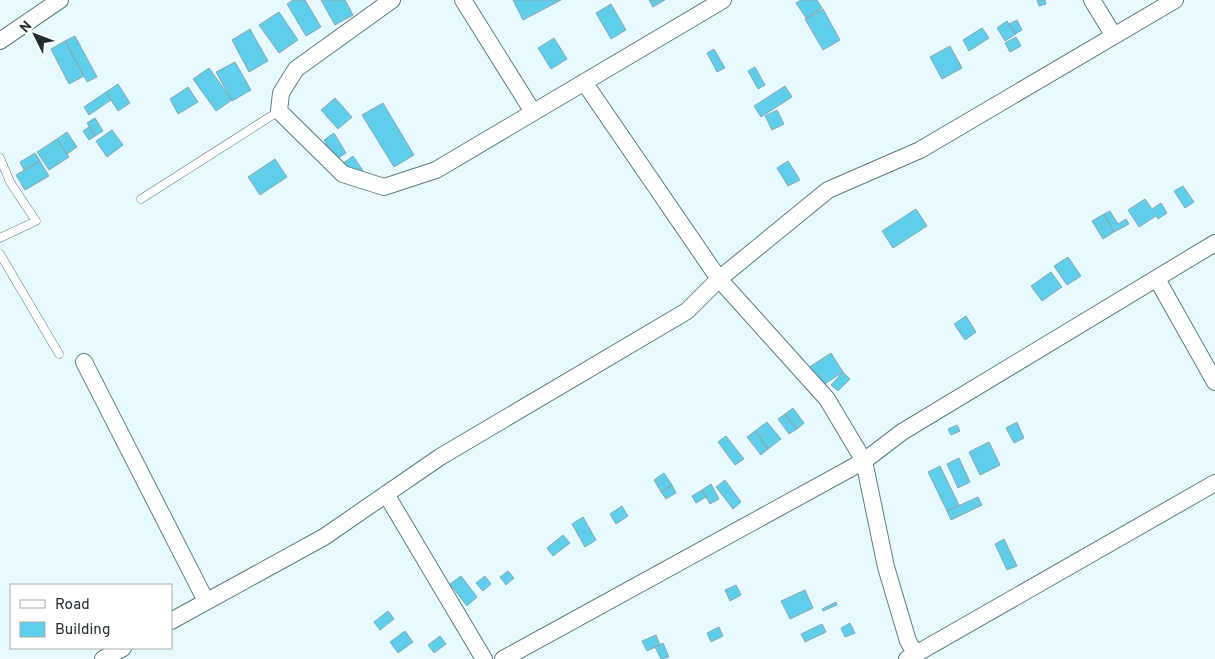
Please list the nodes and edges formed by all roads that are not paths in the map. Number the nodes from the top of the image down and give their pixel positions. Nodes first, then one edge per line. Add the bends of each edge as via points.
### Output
1 (60, 0) edge
2 (392, 0) edge
3 (463, 0) edge
4 (1092, 0) edge
5 (1175, 0) edge
6 (718, 1) edge
7 (1114, 36) junction
8 (0, 41) edge
9 (584, 82) junction
10 (279, 112) junction
11 (534, 112) junction
12 (0, 158) edge
13 (141, 199) dead end
14 (0, 238) edge
15 (1215, 243) edge
16 (0, 254) edge
17 (1157, 278) junction
18 (718, 279) junction
19 (59, 354) dead end
20 (84, 362) dead end
21 (1215, 382) edge
22 (864, 461) junction
23 (1215, 483) edge
24 (386, 494) junction
25 (206, 602) junction
26 (172, 620) edge
27 (121, 649) edge
28 (911, 656) edge
29 (103, 659) edge
30 (484, 659) edge
31 (503, 659) edge

1 - 8 street
2 - 10 street via 296,68 281,93
3 - 11 street
4 - 7 street
5 - 7 street
6 - 9 street
7 - 18 street via 920,150 828,190
9 - 11 street
9 - 18 street
10 - 11 street via 343,174 384,187 436,170
10 - 13 lane
12 - 14 lane via 10,182 36,221
15 - 17 street
16 - 19 lane
17 - 21 street
17 - 22 street via 902,432
18 - 22 street via 827,399
18 - 24 street via 687,311 440,457
20 - 25 street
22 - 28 street via 886,567
22 - 31 street
23 - 28 street
24 - 25 street via 324,537
24 - 30 street
25 - 26 street
27 - 29 street

